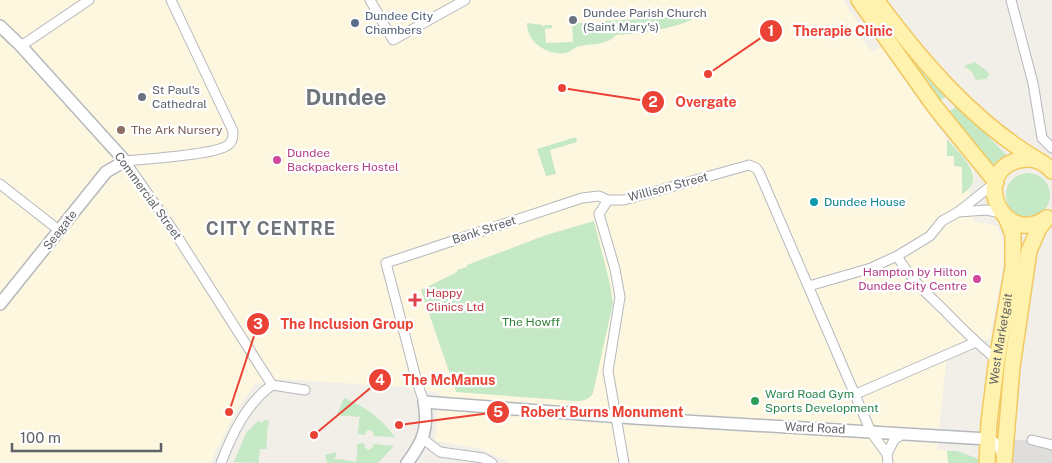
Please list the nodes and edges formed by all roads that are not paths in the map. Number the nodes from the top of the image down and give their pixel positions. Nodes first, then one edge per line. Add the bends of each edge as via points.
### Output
1 (88, 0) edge
2 (171, 0) edge
3 (370, 0) edge
4 (859, 0) edge
5 (876, 0) edge
6 (1011, 0) edge
7 (462, 1) edge
8 (0, 26) edge
9 (21, 46) junction
10 (1052, 148) edge
11 (125, 161) junction
12 (1048, 167) edge
13 (996, 182) junction
14 (0, 184) edge
15 (582, 198) joint
16 (608, 200) junction
17 (958, 212) junction
18 (1004, 215) junction
19 (1050, 215) edge
20 (60, 230) junction
21 (895, 257) junction
22 (809, 286) junction
23 (0, 304) edge
24 (976, 342) junction
25 (997, 360) junction
26 (272, 385) junction
27 (306, 390) dead end
28 (856, 394) junction
29 (424, 402) junction
30 (615, 416) junction
31 (871, 432) junction
32 (902, 434) junction
33 (423, 439) junction
34 (988, 439) junction
35 (1032, 440) dead end
36 (1052, 445) edge
37 (888, 459) edge
38 (1004, 461) edge
39 (221, 463) edge
40 (407, 463) edge
41 (492, 463) edge
42 (624, 463) edge
43 (987, 463) edge

1 - 9 street
2 - 11 street via 233,131 233,138 230,144 204,153
3 - 7 street via 394,40
4 - 13 main road via 935,107
5 - 12 main road via 966,105 992,129
6 - 10 street via 1033,83 1042,138
8 - 9 street, Commercial Street
9 - 11 street, Commercial Street
11 - 20 street, Seagate via 106,172
11 - 26 street, Commercial Street
12 - 13 main road via 1028,159 1014,162 1003,169
13 - 17 street
13 - 18 main road, West Marketgait via 995,199
14 - 20 street
15 - 16 street, Willison Street via 598,196
15 - 29 street, Bank Street via 386,263
16 - 22 street, Willison Street via 624,200 744,166 754,166
16 - 30 street via 599,214 620,297 608,371
17 - 18 street via 986,210
17 - 21 street via 942,221 930,236
18 - 19 main road via 1016,223 1026,224 1037,223
18 - 25 main road, West Marketgait via 1013,235 1014,256
19 - 38 main road, West Marketgait via 1039,228 1029,251 1012,367
20 - 23 street, Seagate
21 - 22 street via 871,268
21 - 24 street via 916,283
22 - 28 street
24 - 25 street
24 - 28 street
25 - 34 main road, West Marketgait
26 - 27 street
26 - 39 street via 255,399
28 - 31 street
29 - 30 street, Ward Road
29 - 33 street
30 - 31 street, Ward Road
30 - 42 street
31 - 32 street, Ward Road
31 - 37 street
32 - 34 street, Ward Road
32 - 37 street via 894,440
33 - 40 street
33 - 41 street via 440,452 482,458
34 - 38 street via 1000,447
34 - 43 main road, West Marketgait
35 - 36 street

